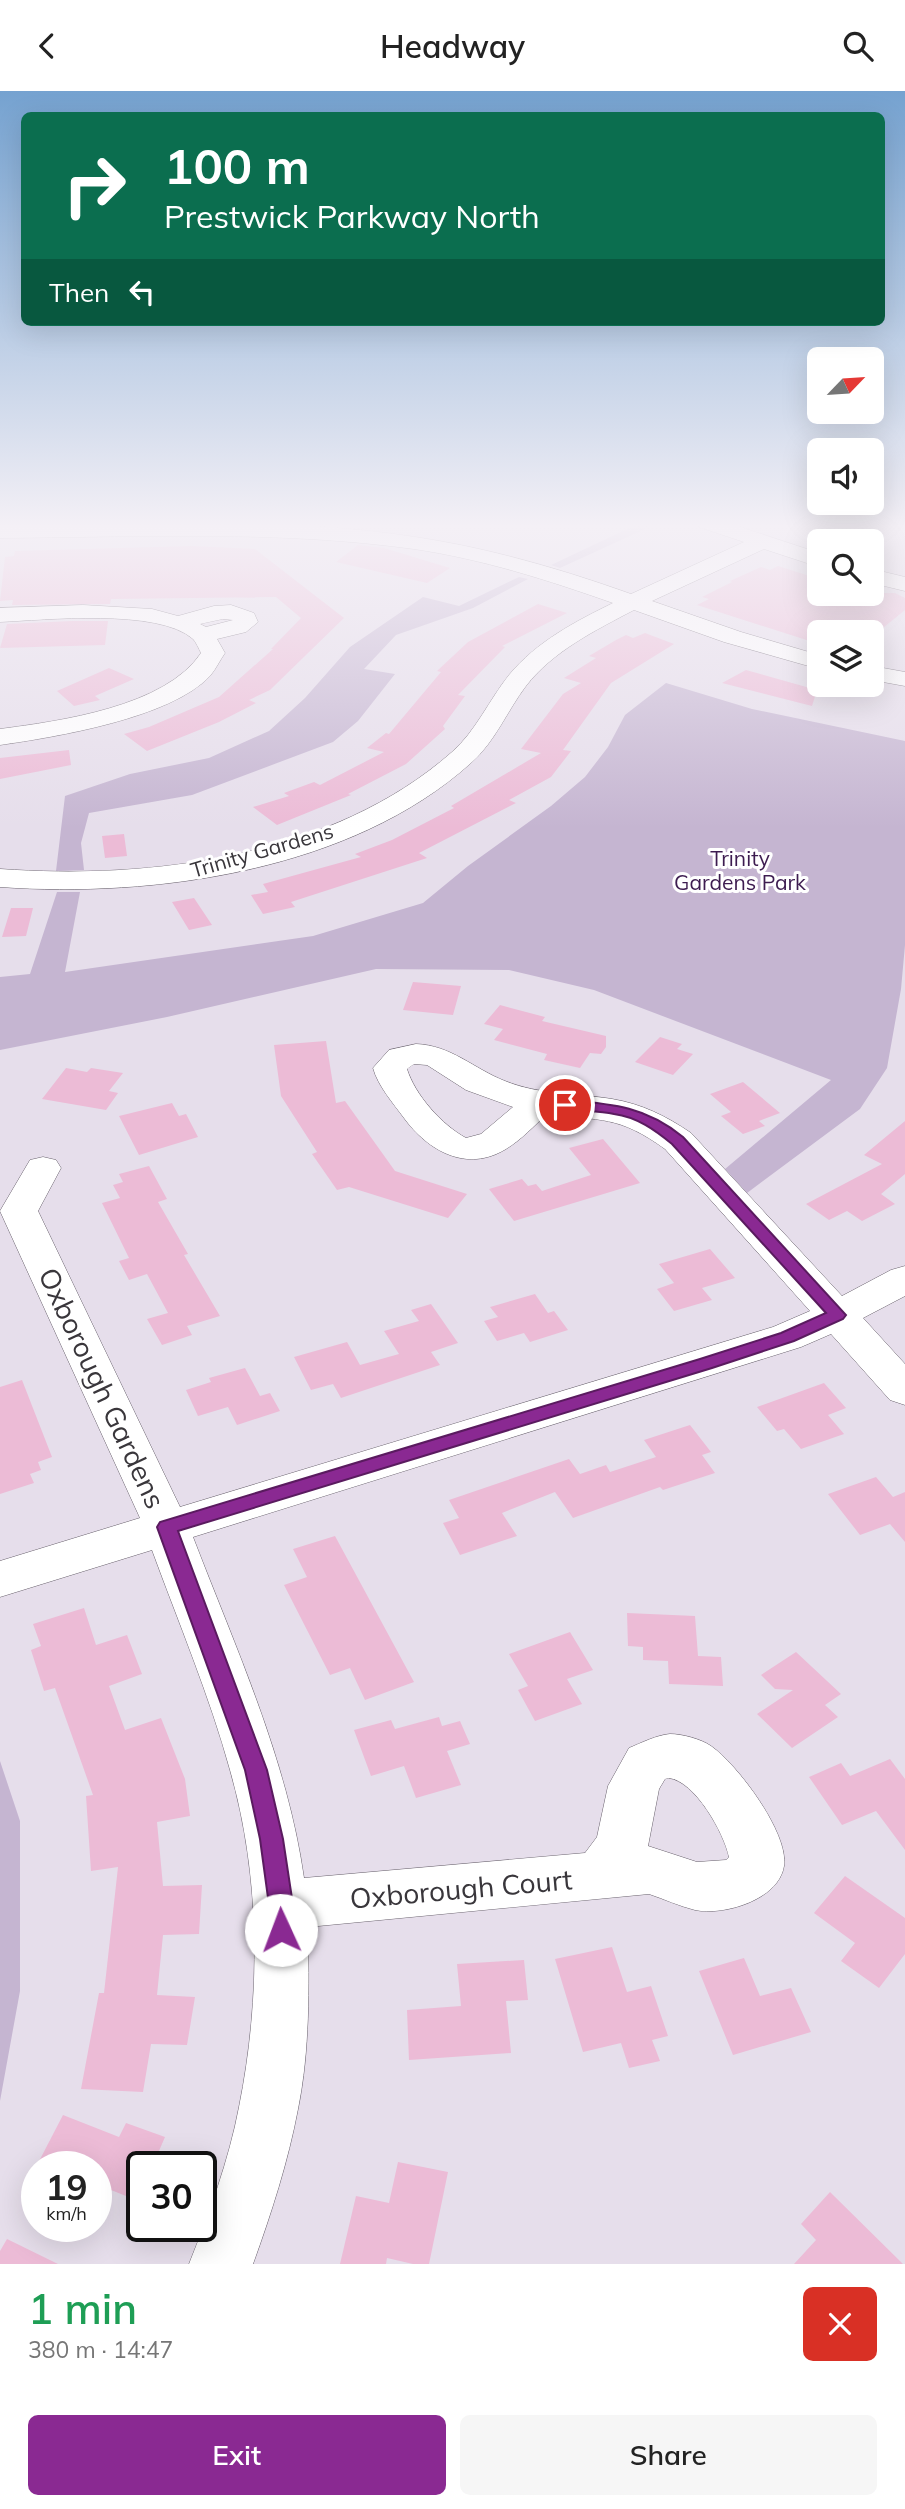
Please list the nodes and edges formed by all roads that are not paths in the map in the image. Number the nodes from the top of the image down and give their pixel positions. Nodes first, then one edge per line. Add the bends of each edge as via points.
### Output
1 (185, 624) edge
2 (242, 624) edge
3 (594, 624) edge
4 (695, 624) edge
5 (203, 635) junction
6 (807, 659) edge
7 (884, 675) edge
8 (905, 679) edge
9 (0, 737) edge
10 (0, 878) edge
11 (538, 1103) dead end
12 (43, 1168) dead end
13 (905, 1279) edge
14 (837, 1315) junction
15 (905, 1390) edge
16 (167, 1527) junction
17 (0, 1579) edge
18 (600, 1876) dead end
19 (281, 1905) junction
20 (221, 2264) edge

1 - 5 street
2 - 5 street
3 - 10 street, Trinity Gardens via 537,660 481,738 448,769 385,810 343,828 249,860 171,876 71,882
4 - 6 street
5 - 9 street via 213,653 204,667 148,701 80,725
7 - 8 street
11 - 14 street via 617,1109 661,1127
12 - 16 street, Oxborough Gardens via 19,1211
13 - 14 street
14 - 15 street
14 - 16 street via 788,1337 706,1363
16 - 17 street
16 - 19 street, Oxborough Gardens via 256,1770
18 - 19 street, Oxborough Court
19 - 20 street, Oxborough Gardens via 281,2006 269,2108

